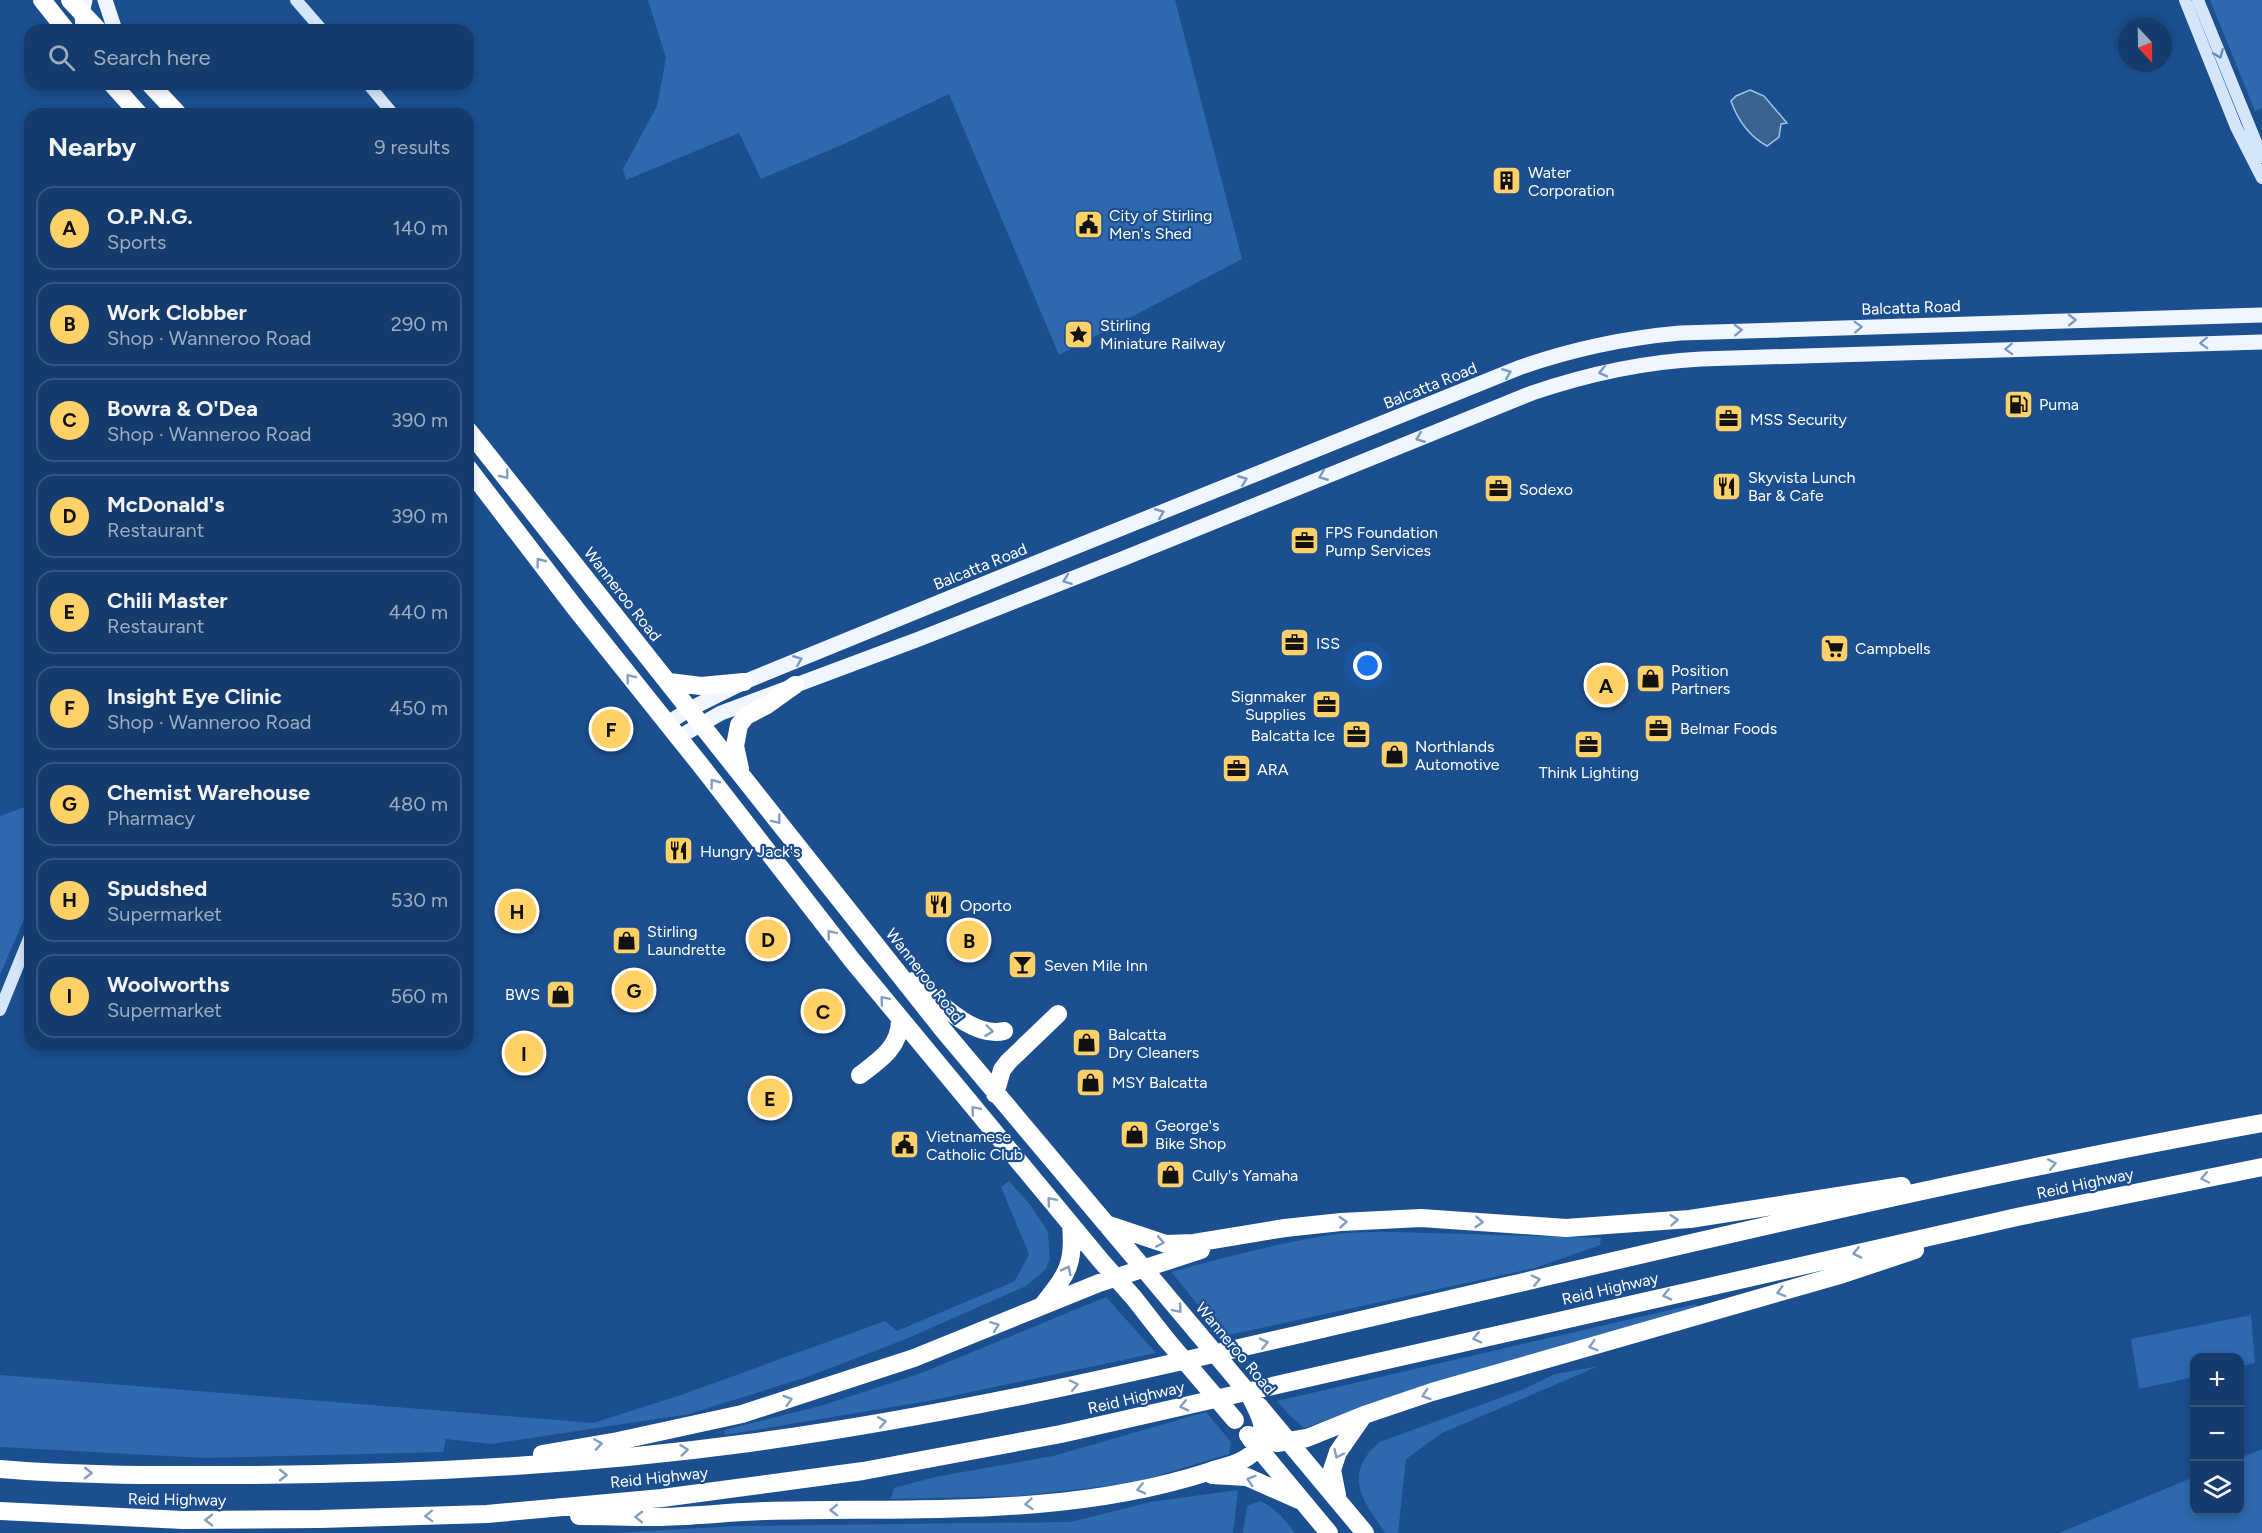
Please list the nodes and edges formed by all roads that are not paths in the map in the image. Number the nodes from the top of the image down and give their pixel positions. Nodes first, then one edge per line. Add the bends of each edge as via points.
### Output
1 (42, 0) edge
2 (105, 0) edge
3 (296, 0) edge
4 (2185, 0) edge
5 (2198, 0) edge
6 (80, 11) edge
7 (61, 24) edge
8 (92, 24) edge
9 (113, 24) edge
10 (317, 24) edge
11 (117, 90) edge
12 (156, 90) edge
13 (373, 90) edge
14 (134, 108) edge
15 (172, 108) edge
16 (388, 108) edge
17 (2262, 157) edge
18 (2262, 178) edge
19 (2262, 315) edge
20 (2262, 342) edge
21 (474, 438) edge
22 (474, 476) edge
23 (669, 682) junction
24 (744, 682) junction
25 (795, 685) junction
26 (695, 716) junction
27 (672, 731) junction
28 (741, 774) junction
29 (24, 951) edge
30 (891, 963) junction
31 (0, 1010) edge
32 (1058, 1014) dead end
33 (900, 1020) junction
34 (1004, 1031) dead end
35 (860, 1075) dead end
36 (995, 1094) junction
37 (2262, 1123) edge
38 (2262, 1167) edge
39 (1995, 1175) junction
40 (2017, 1217) junction
41 (1105, 1223) junction
42 (1071, 1225) junction
43 (1284, 1228) junction
44 (1143, 1268) junction
45 (1115, 1278) junction
46 (1041, 1308) junction
47 (1261, 1412) junction
48 (1364, 1415) junction
49 (1256, 1441) junction
50 (1291, 1441) junction
51 (0, 1469) edge
52 (437, 1471) junction
53 (1195, 1476) junction
54 (1338, 1500) junction
55 (1303, 1501) junction
56 (0, 1511) edge
57 (488, 1514) junction
58 (1329, 1533) edge
59 (1365, 1533) edge

1 - 7 highway
2 - 9 main road
3 - 10 street
4 - 18 street via 2236,127
5 -> 17 street
6 - 8 highway
11 - 14 highway
12 - 15 highway
13 - 16 street
24 -> 19 main road, Balcatta Road via 1521,367 1590,346 1640,337 1718,331
20 -> 25 main road, Balcatta Road via 1710,358 1643,363 1606,371 1532,393 1122,559
21 -> 23 highway, Wanneroo Road
27 -> 22 highway
23 - 24 highway via 701,686
23 - 26 highway, Wanneroo Road
24 - 26 main road, Balcatta Road
25 - 26 main road, Balcatta Road via 720,713
25 - 28 highway via 746,716 739,725 735,746
26 - 27 main road, Balcatta Road
26 - 28 highway, Wanneroo Road
33 -> 27 highway
28 -> 30 highway, Wanneroo Road
29 - 31 street
30 -> 34 highway via 972,1027 987,1033
30 - 36 highway, Wanneroo Road
32 - 36 highway via 1008,1062
33 - 35 highway via 894,1044
42 -> 33 highway
36 - 41 highway, Wanneroo Road
39 -> 37 highway, Reid Highway
38 -> 40 highway, Reid Highway
43 -> 39 highway via 1421,1218 1566,1228 1690,1219
52 -> 39 highway, Reid Highway via 533,1466 745,1443 1002,1401
40 -> 48 highway via 1843,1274
40 -> 57 highway, Reid Highway via 1062,1434 863,1471 662,1498
41 -> 43 highway via 1166,1244
41 - 44 highway, Wanneroo Road
42 - 45 highway
46 -> 42 highway via 1070,1265
43 - 44 highway
44 - 45 highway
44 -> 47 highway, Wanneroo Road, bridge
45 - 46 highway
45 - 49 highway, bridge
52 -> 46 highway via 618,1441 742,1414 914,1358
47 - 49 highway via 1263,1432
47 - 50 highway, Wanneroo Road
48 - 50 highway
48 -> 54 highway via 1338,1452 1332,1470
49 - 50 highway
49 - 53 highway via 1246,1459
49 - 55 highway
50 - 54 highway, Wanneroo Road
51 -> 52 highway, Reid Highway via 183,1475
55 -> 53 highway via 1247,1477
53 -> 57 highway via 1087,1500 1000,1506 653,1517
54 - 59 highway, Wanneroo Road
55 - 58 highway
57 -> 56 highway, Reid Highway via 193,1520

